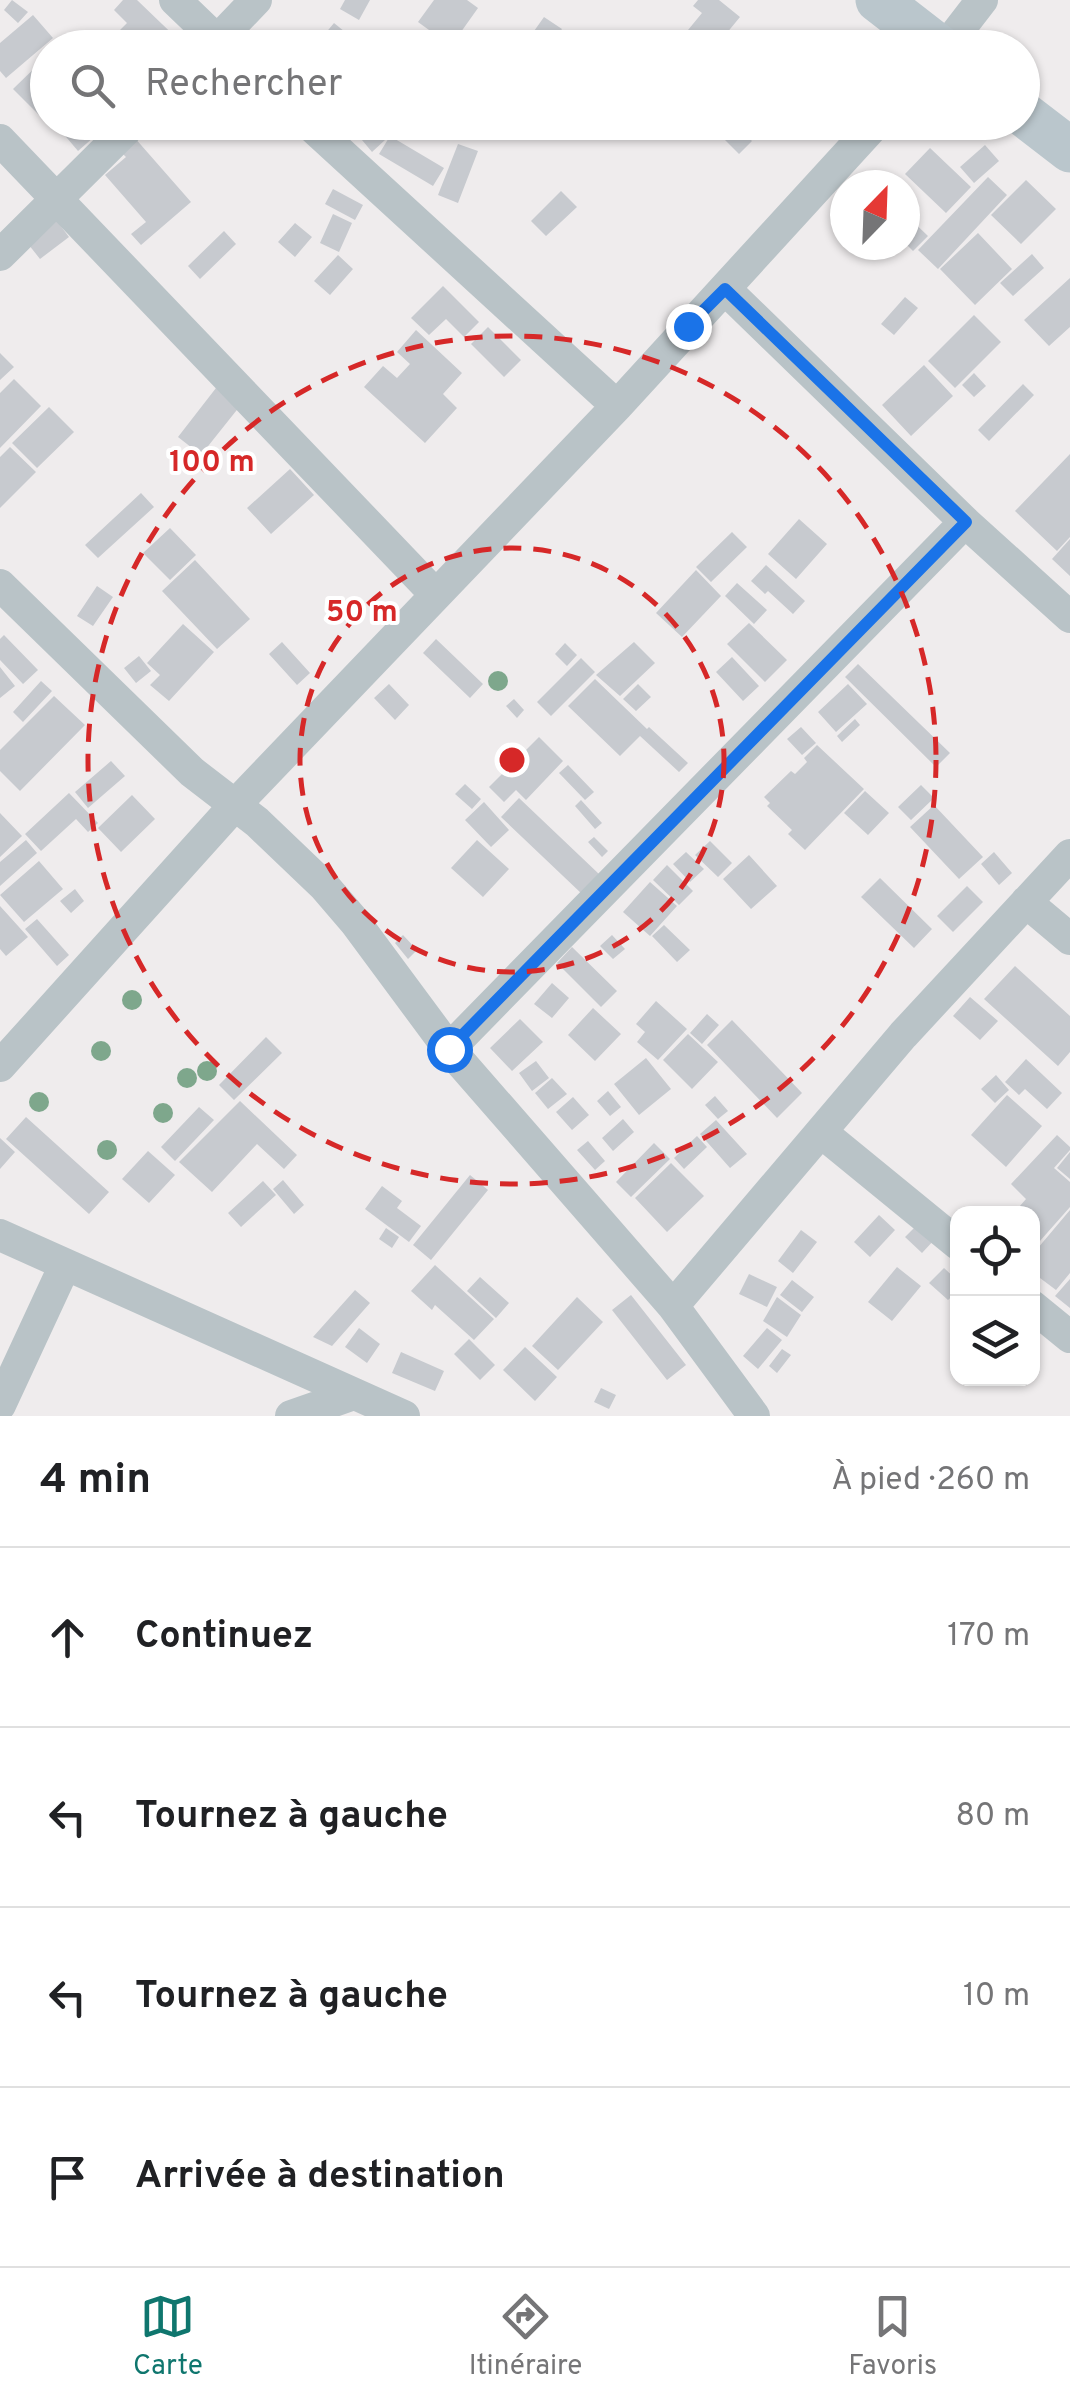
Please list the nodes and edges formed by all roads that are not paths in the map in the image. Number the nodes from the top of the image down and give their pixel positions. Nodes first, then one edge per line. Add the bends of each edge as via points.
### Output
1 (175, 0) edge
2 (256, 0) edge
3 (878, 0) edge
4 (982, 0) edge
5 (204, 30) edge
6 (231, 30) edge
7 (918, 30) edge
8 (957, 30) edge
9 (1040, 127) edge
10 (0, 140) edge
11 (116, 140) edge
12 (327, 140) edge
13 (861, 140) edge
14 (1070, 150) edge
15 (57, 198) junction
16 (0, 255) edge
17 (725, 289) junction
18 (618, 406) junction
19 (966, 522) junction
20 (0, 585) edge
21 (436, 595) junction
22 (1070, 618) edge
23 (235, 805) junction
24 (1070, 855) edge
25 (1026, 902) junction
26 (1070, 939) edge
27 (449, 1049) junction
28 (5, 1050) edge
29 (821, 1132) junction
30 (0, 1235) edge
31 (950, 1237) edge
32 (65, 1265) junction
33 (673, 1306) junction
34 (1040, 1312) edge
35 (1070, 1336) edge
36 (354, 1394) junction
37 (0, 1405) edge
38 (290, 1416) edge
39 (404, 1416) edge
40 (754, 1416) edge

1 - 5 street
2 - 6 street
3 - 7 main road
4 - 8 street
9 - 14 main road
10 - 15 street
11 - 15 street
12 - 18 street
13 - 17 street
15 - 16 street
15 - 21 street
17 - 18 street
17 - 19 street
18 - 21 street
19 - 22 street
19 - 27 street
20 - 23 street via 192,772
21 - 23 street
23 - 27 street via 326,888
23 - 28 street
24 - 25 street
25 - 26 street
25 - 29 street
27 - 33 street
29 - 31 street
29 - 33 street
30 - 32 street
32 - 36 street
32 - 37 street
33 - 40 street
34 - 35 street
36 - 38 street
36 - 39 street

